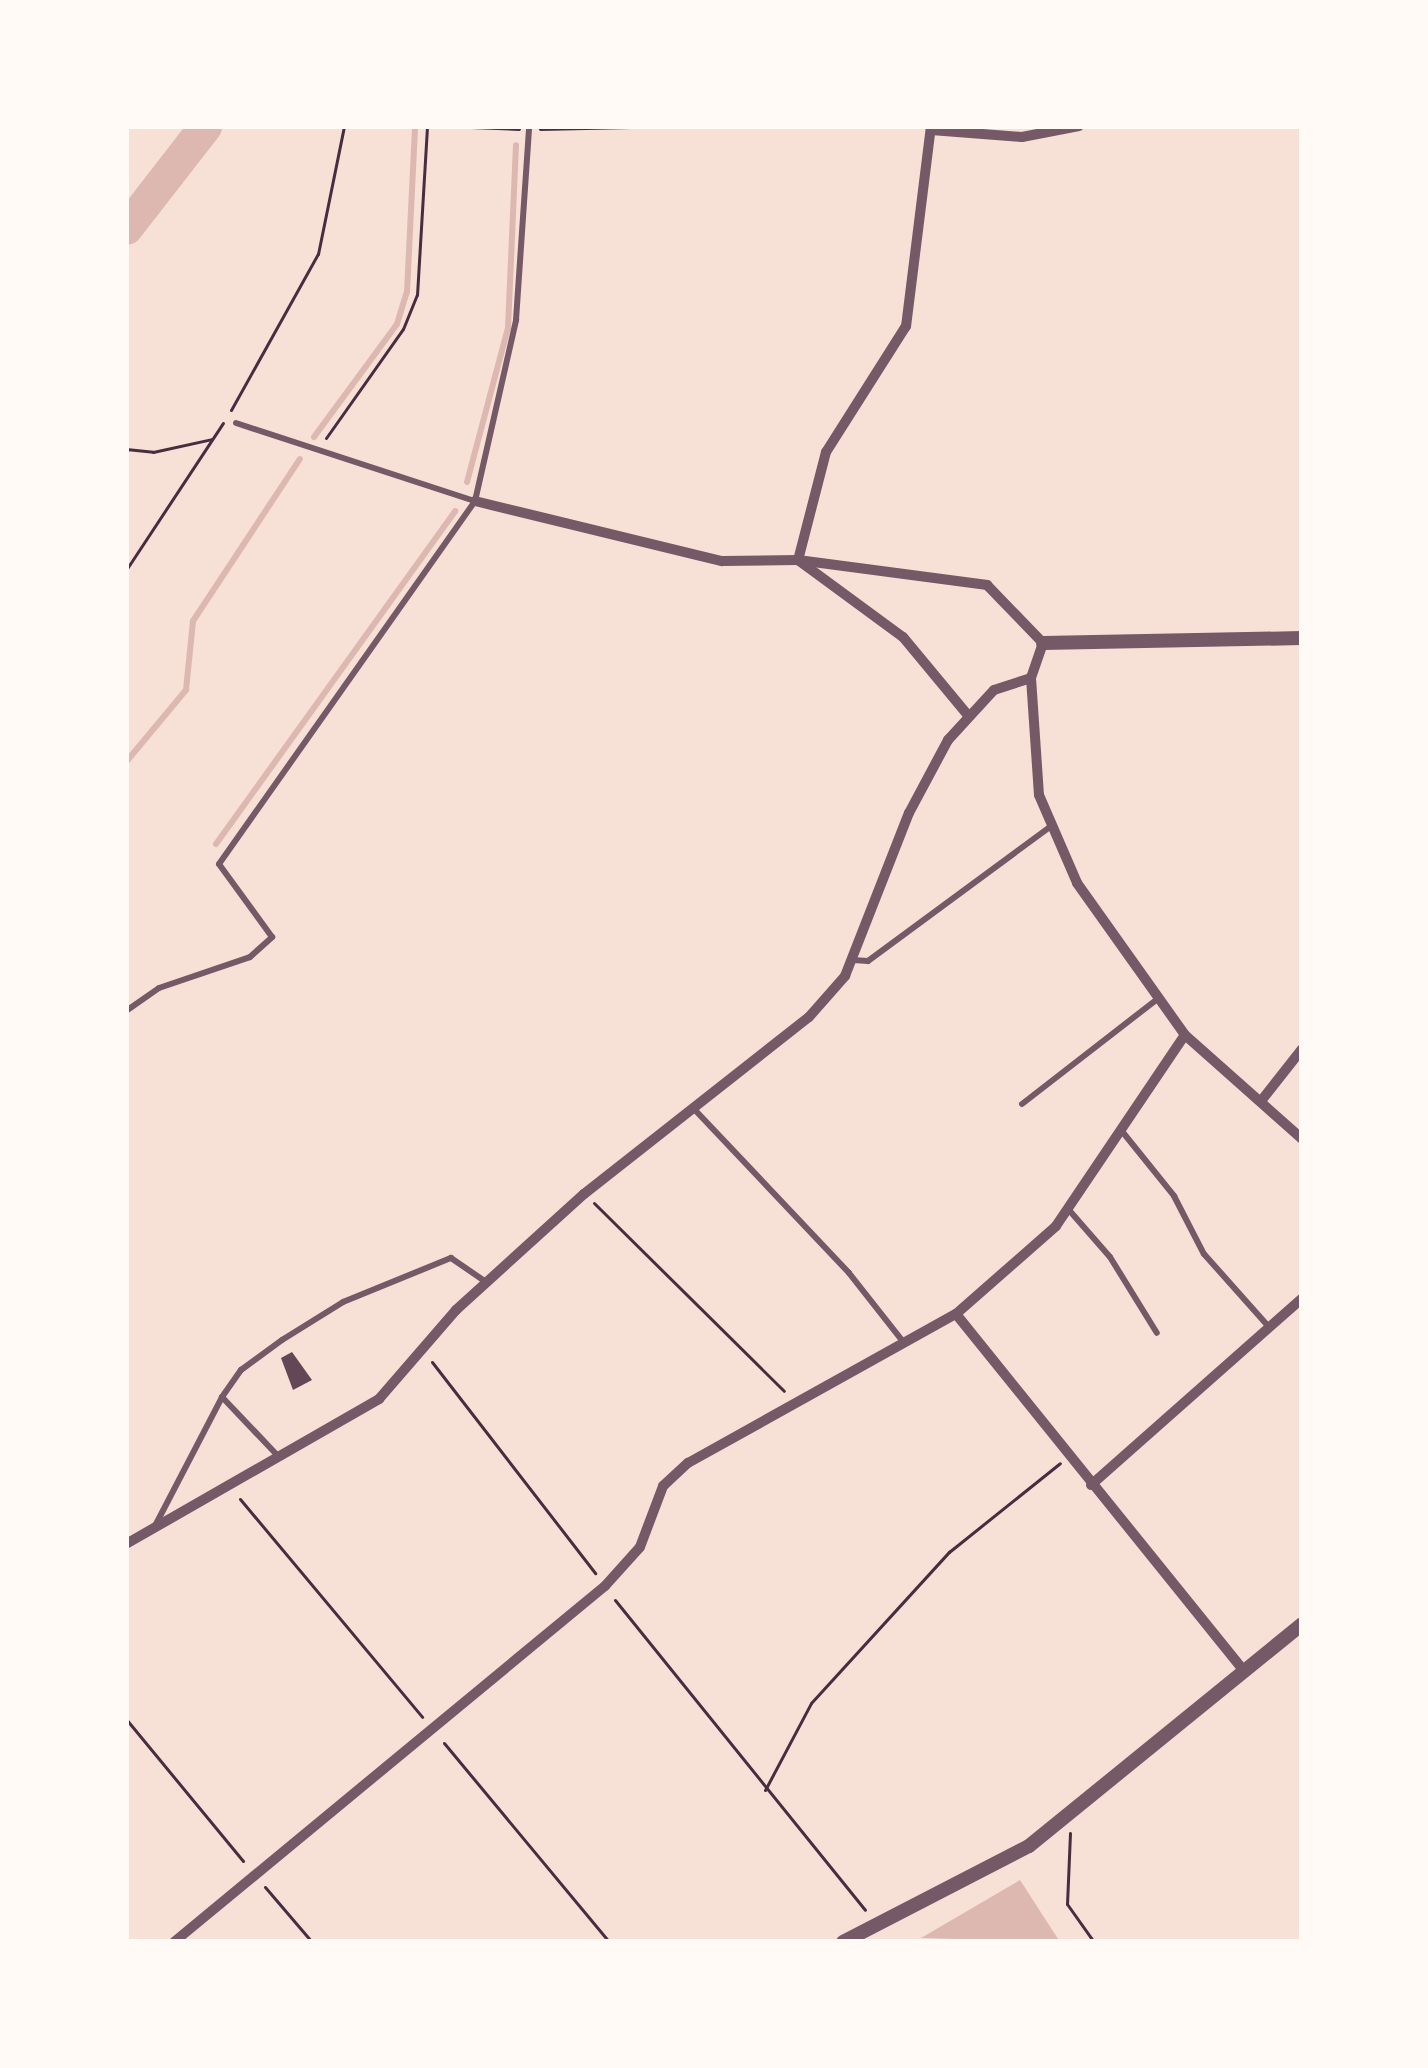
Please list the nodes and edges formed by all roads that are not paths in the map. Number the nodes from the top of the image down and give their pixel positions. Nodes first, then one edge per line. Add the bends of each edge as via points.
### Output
1 (1079, 126) edge
2 (931, 128) edge
3 (529, 129) road end
4 (236, 423) dead end
5 (475, 501) junction
6 (798, 560) junction
7 (1302, 638) edge
8 (1043, 644) junction
9 (1031, 678) junction
10 (967, 714) junction
11 (1051, 826) junction
12 (853, 960) junction
13 (1156, 1000) junction
14 (126, 1011) edge
15 (1185, 1035) junction
16 (1302, 1049) edge
17 (1261, 1101) junction
18 (1022, 1104) dead end
19 (692, 1107) junction
20 (1121, 1130) junction
21 (1302, 1139) edge
22 (1068, 1208) junction
23 (487, 1283) junction
24 (1302, 1298) edge
25 (956, 1314) junction
26 (1270, 1328) junction
27 (1157, 1333) dead end
28 (904, 1343) junction
29 (222, 1396) junction
30 (280, 1459) junction
31 (1091, 1485) junction
32 (156, 1528) junction
33 (126, 1544) edge
34 (1302, 1624) edge
35 (1246, 1672) junction
36 (174, 1942) edge
37 (843, 1942) edge

1 - 2 street via 1022,137
2 - 6 street via 906,326 826,452
3 - 5 lane via 516,320
4 - 5 lane
5 - 6 street via 722,561
5 - 14 lane via 220,864 272,938 250,957 159,988
6 - 8 street via 967,578 1021,612
6 - 10 street via 902,637
7 - 8 street
8 - 9 street
9 - 10 street via 994,690
9 - 11 street via 1039,795
10 - 12 street via 909,813
11 - 12 lane via 868,961
11 - 13 street via 1077,883
12 - 19 street via 809,1017
13 - 15 street
13 - 18 lane
15 - 17 street
15 - 20 street
16 - 17 street
17 - 21 street
19 - 23 street
19 - 28 lane via 863,1288
20 - 22 street
20 - 26 lane via 1174,1196 1204,1254
22 - 25 street
22 - 27 lane via 1111,1257
23 - 29 lane via 451,1258 363,1294 241,1370
23 - 30 street via 379,1400
24 - 26 street
25 - 28 street
25 - 31 street
26 - 31 street
28 - 36 street via 663,1486 640,1547 605,1586
29 - 30 lane
29 - 32 lane via 155,1514
30 - 32 street
31 - 35 street
32 - 33 street
34 - 35 street
35 - 37 street via 1067,1820 989,1871

